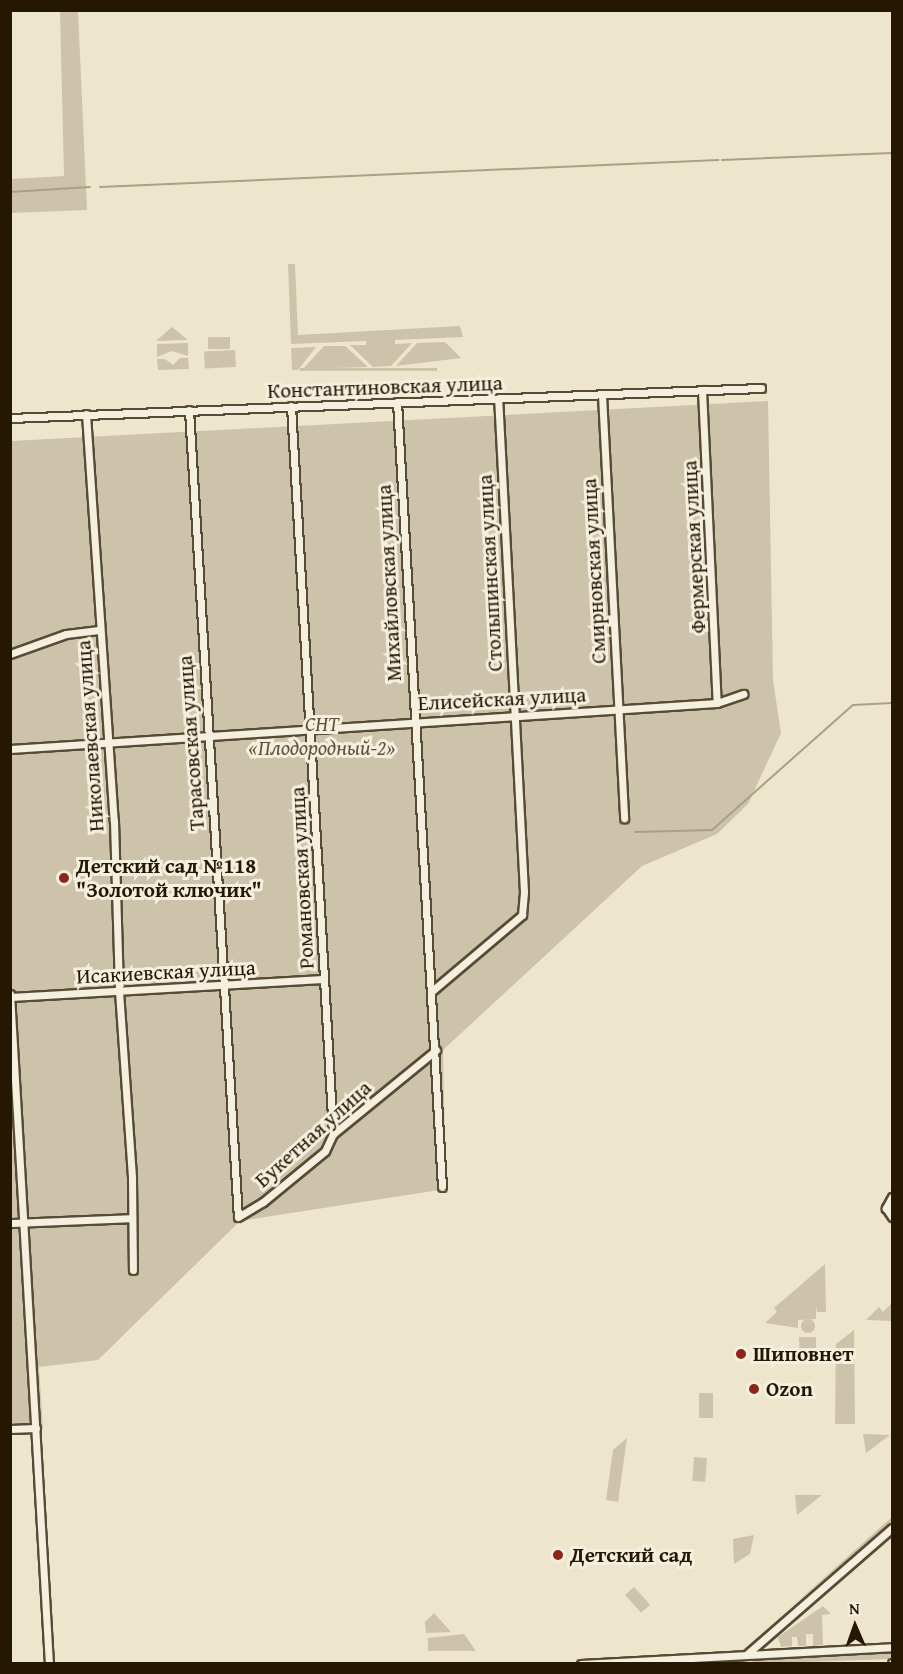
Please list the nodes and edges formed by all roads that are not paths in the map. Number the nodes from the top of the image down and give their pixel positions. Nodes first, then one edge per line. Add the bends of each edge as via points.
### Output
1 (761, 388) dead end
2 (702, 390) junction
3 (602, 395) junction
4 (498, 399) junction
5 (397, 402) junction
6 (291, 406) junction
7 (189, 410) junction
8 (86, 414) junction
9 (10, 418) edge
10 (99, 630) junction
11 (10, 654) edge
12 (743, 694) dead end
13 (717, 703) junction
14 (616, 709) junction
15 (514, 716) junction
16 (412, 721) junction
17 (312, 729) junction
18 (207, 739) junction
19 (106, 741) junction
20 (10, 749) edge
21 (624, 818) dead end
22 (323, 979) junction
23 (222, 985) junction
24 (119, 991) junction
25 (432, 991) junction
26 (11, 996) edge
27 (436, 1050) junction
28 (333, 1134) junction
29 (442, 1186) dead end
30 (892, 1197) edge
31 (238, 1217) joint
32 (892, 1217) edge
33 (132, 1218) junction
34 (26, 1222) junction
35 (10, 1223) edge
36 (133, 1270) dead end
37 (36, 1428) junction
38 (10, 1429) edge
39 (892, 1528) edge
40 (892, 1647) edge
41 (747, 1654) junction
42 (48, 1664) edge
43 (581, 1664) edge

1 - 2 street, Константиновская улица
2 - 3 street, Константиновская улица
2 - 13 street, Фермерская улица
3 - 4 street, Константиновская улица
3 - 14 street, Смирновская улица
4 - 5 street, Константиновская улица
4 - 15 street, Столыпинская улица
5 - 6 street, Константиновская улица
5 - 16 street, Михайловская улица
6 - 7 street, Константиновская улица
6 - 17 street, Романовская улица
7 - 8 street, Константиновская улица
7 - 18 street, Тарасовская улица
8 - 9 street, Константиновская улица
8 - 10 street, Николаевская улица
10 - 11 street via 66,634
10 - 19 street, Николаевская улица
12 - 13 street, Елисейская улица
13 - 14 street, Елисейская улица
14 - 15 street, Елисейская улица
14 - 21 street, Смирновская улица
15 - 16 street, Елисейская улица
15 - 25 street, Столыпинская улица via 523,836 522,915
16 - 17 street, Елисейская улица
16 - 25 street, Михайловская улица
17 - 18 street, Елисейская улица
17 - 22 street, Романовская улица
18 - 19 street, Елисейская улица
18 - 23 street, Тарасовская улица
19 - 20 street, Елисейская улица
19 - 24 street, Николаевская улица via 115,856
22 - 23 street, Исакиевская улица
22 - 28 street, Романовская улица
23 - 24 street, Исакиевская улица
23 - 31 street, Тарасовская улица
24 - 26 street, Исакиевская улица
24 - 33 street, Николаевская улица
25 - 27 street, Михайловская улица
26 - 34 street
27 - 28 street, Букетная улица
27 - 29 street
28 - 31 street, Букетная улица via 325,1151 263,1202
30 - 32 street via 886,1208
33 - 34 street
33 - 36 street, Николаевская улица
34 - 35 street
34 - 37 street
37 - 38 street
37 - 42 street
39 - 41 street
40 - 41 street
41 - 43 street

